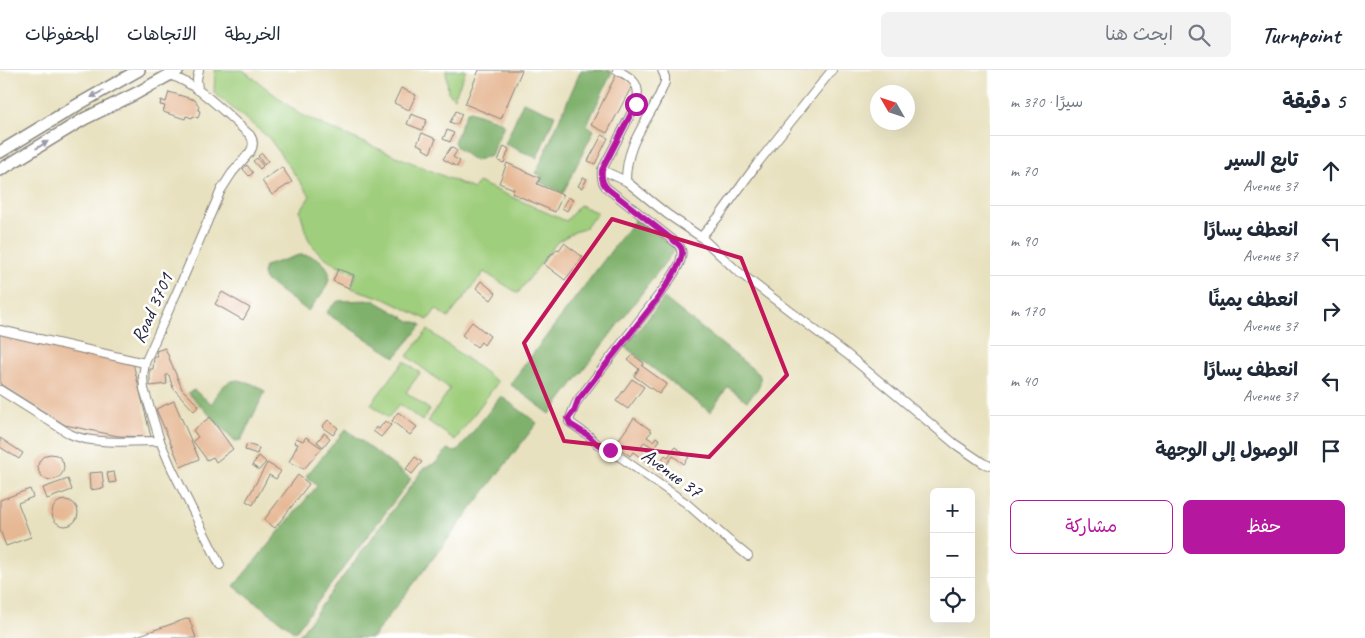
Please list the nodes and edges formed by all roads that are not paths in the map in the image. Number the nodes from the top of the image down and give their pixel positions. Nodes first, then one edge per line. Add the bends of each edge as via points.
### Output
1 (139, 70) edge
2 (199, 70) edge
3 (617, 70) edge
4 (662, 70) edge
5 (832, 70) edge
6 (173, 72) edge
7 (198, 90) junction
8 (0, 152) edge
9 (0, 170) edge
10 (602, 170) junction
11 (626, 181) junction
12 (701, 237) junction
13 (0, 330) edge
14 (145, 363) junction
15 (0, 390) edge
16 (160, 441) junction
17 (990, 466) edge
18 (748, 556) dead end
19 (220, 565) dead end

1 -> 8 main road
2 - 7 street
3 - 10 street via 634,81 638,96
4 - 11 street via 665,82 633,142 627,161
5 - 12 street
6 - 7 street, Road 3701
9 -> 6 main road via 84,119
7 - 14 street, Road 3701 via 250,134 253,145 221,190
10 - 11 street
10 - 18 street, Avenue 37 via 605,186 678,244 682,253 676,270 655,302 578,400 569,422 686,503
11 - 12 street
12 - 17 street via 736,270 848,355 954,444
13 - 14 street
14 - 16 street, Road 3701 via 144,389
15 - 16 street via 79,438
16 - 19 street, Road 3701

